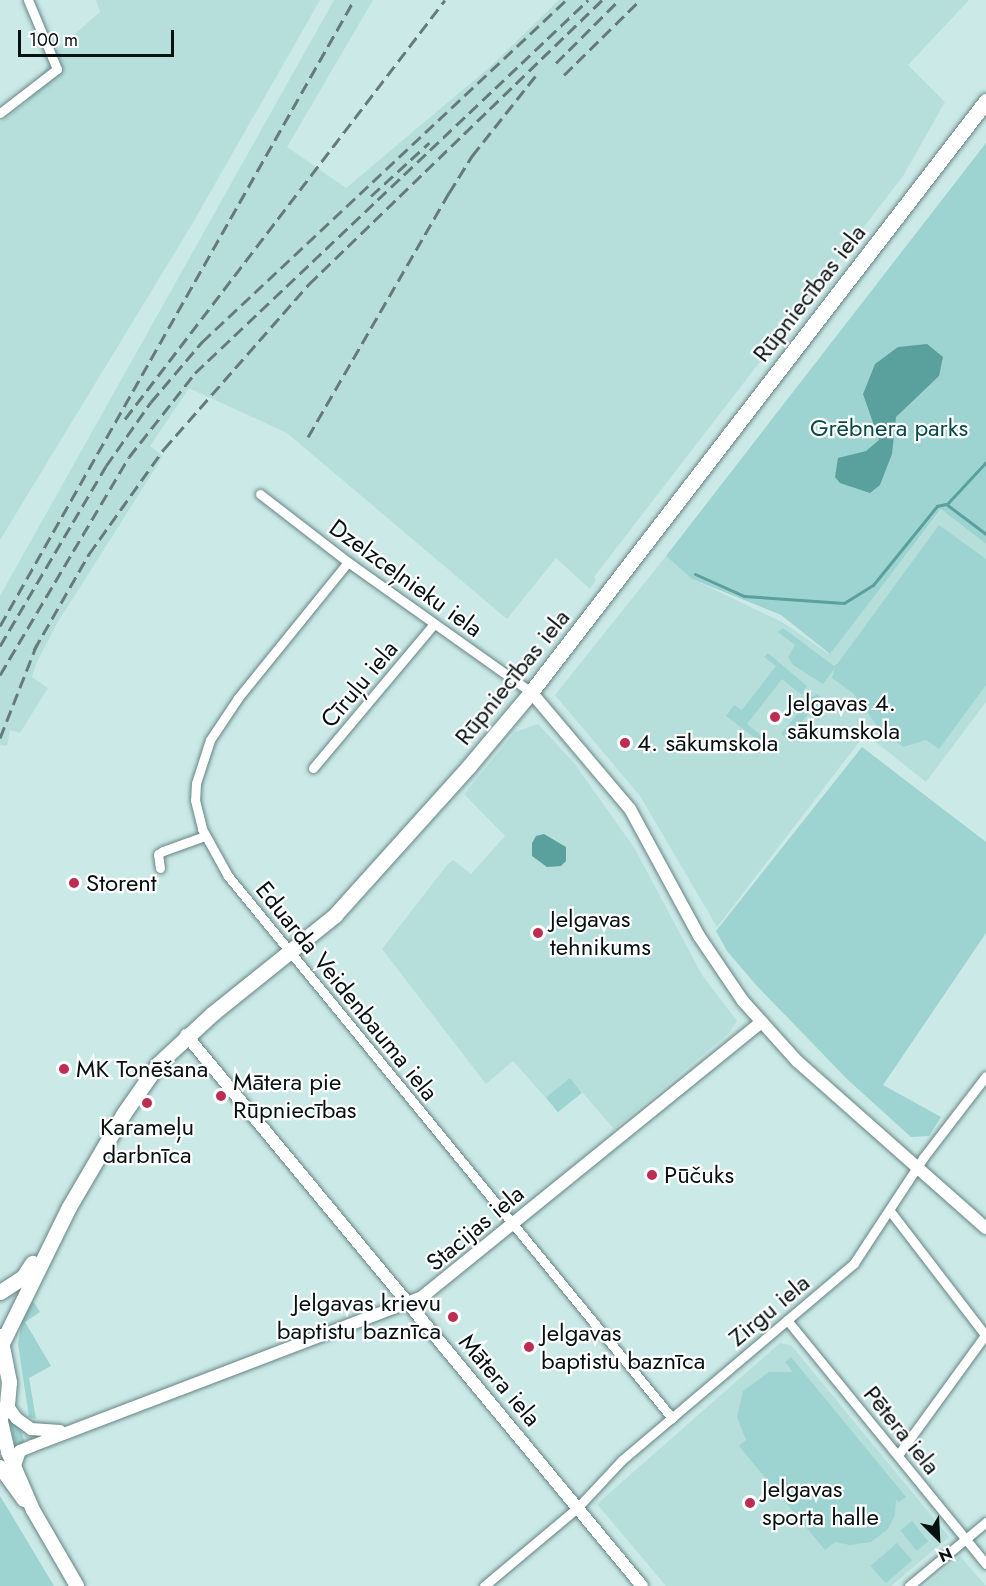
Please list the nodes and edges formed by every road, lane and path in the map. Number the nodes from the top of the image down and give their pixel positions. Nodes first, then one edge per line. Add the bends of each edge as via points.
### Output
1 (28, 0) edge
2 (986, 101) edge
3 (0, 113) edge
4 (260, 494) dead end
5 (348, 562) junction
6 (434, 624) junction
7 (531, 692) junction
8 (313, 768) dead end
9 (205, 836) junction
10 (160, 868) dead end
11 (291, 952) junction
12 (762, 1022) junction
13 (186, 1035) junction
14 (986, 1076) edge
15 (918, 1165) junction
16 (890, 1211) junction
17 (512, 1224) junction
18 (986, 1228) edge
19 (45, 1250) junction
20 (0, 1292) edge
21 (410, 1304) junction
22 (787, 1320) junction
23 (986, 1335) edge
24 (1, 1339) edge
25 (3, 1413) edge
26 (672, 1418) junction
27 (71, 1430) junction
28 (898, 1455) junction
29 (15, 1466) junction
30 (0, 1467) edge
31 (578, 1507) junction
32 (33, 1510) junction
33 (986, 1522) edge
34 (965, 1539) junction
35 (986, 1564) edge
36 (77, 1586) edge
37 (484, 1586) edge
38 (642, 1586) edge
39 (909, 1586) edge

1 - 3 street via 57,69
2 - 7 main road, Rūpniecības iela
4 - 5 street, Dzelzceļnieku iela
5 - 6 street, Dzelzceļnieku iela
5 - 9 street, Eduarda Veidenbauma iela via 238,698 210,740 200,763 195,800
6 - 7 street, Dzelzceļnieku iela
6 - 8 street, Cīruļu iela
7 - 11 main road, Rūpniecības iela via 335,915
7 - 12 street via 630,809 718,967
9 - 10 street via 163,851 158,855
9 - 11 street, Eduarda Veidenbauma iela via 228,876
11 - 13 main road, Rūpniecības iela
11 - 17 street, Eduarda Veidenbauma iela
12 - 15 street via 796,1061
12 - 17 street, Stacijas iela
13 - 19 main road, Rūpniecības iela via 158,1064 123,1113
13 - 21 street, Mātera iela
14 - 15 street, Zirgu iela
15 - 16 street, Zirgu iela
15 - 18 street
16 - 22 street, Zirgu iela via 854,1263
16 - 23 street
17 - 21 street, Stacijas iela via 434,1290
17 - 26 street, Eduarda Veidenbauma iela
19 - 20 main road, Rūpniecības iela via 23,1277
19 - 24 main road, Rūpniecības iela
21 - 27 street, Stacijas iela
21 - 31 street, Mātera iela
22 - 26 street, Zirgu iela
22 - 28 street, Pētera iela
23 - 28 street
24 - 25 main road, Rūpniecības iela via 9,1382
25 - 27 street via 31,1429
25 - 29 main road via 2,1435
26 - 31 street, Zirgu iela via 622,1460
27 - 29 street, Stacijas iela via 20,1451
28 - 34 street, Pētera iela
29 - 32 main road
30 - 32 main road
31 - 37 street, Zirgu iela
31 - 38 street, Mātera iela
32 - 36 main road
33 - 34 street
34 - 35 street, Pētera iela
34 - 39 street

